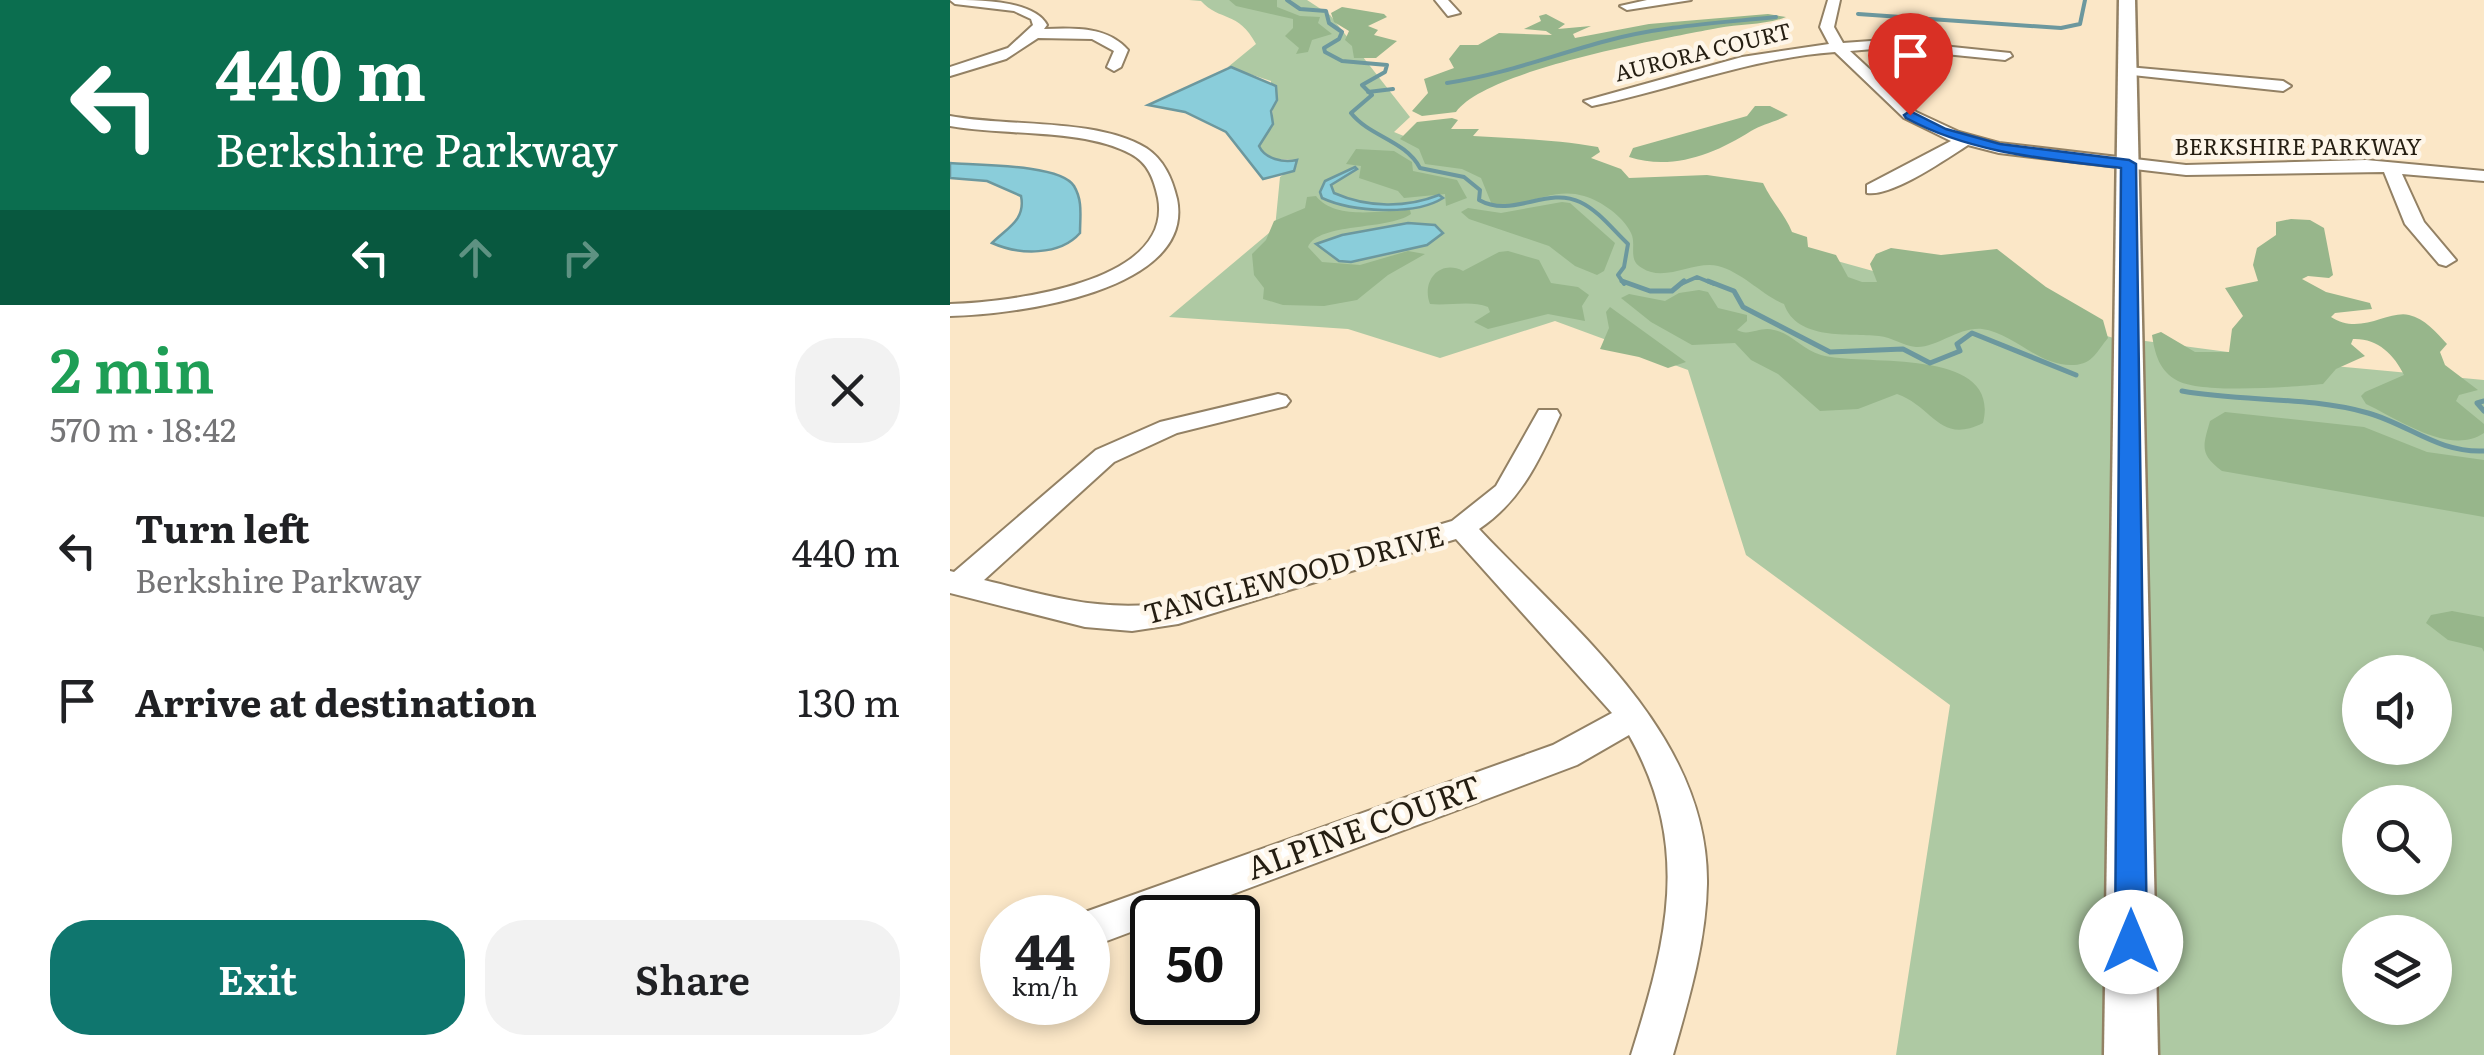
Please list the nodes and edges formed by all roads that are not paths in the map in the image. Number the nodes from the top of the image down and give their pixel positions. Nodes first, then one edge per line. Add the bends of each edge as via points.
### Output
1 (956, 0) edge
2 (1042, 0) edge
3 (1441, 0) edge
4 (1686, 0) edge
5 (1834, 0) edge
6 (2127, 0) edge
7 (1627, 6) dead end
8 (1017, 8) junction
9 (1453, 13) dead end
10 (1037, 27) junction
11 (1838, 47) junction
12 (2005, 56) dead end
13 (1114, 67) dead end
14 (2128, 71) junction
15 (950, 72) edge
16 (2284, 86) dead end
17 (1592, 100) dead end
18 (950, 122) edge
19 (1964, 140) junction
20 (2129, 164) junction
21 (2390, 166) junction
22 (2484, 176) edge
23 (1873, 189) dead end
24 (2446, 260) dead end
25 (950, 310) edge
26 (1278, 401) dead end
27 (1548, 415) dead end
28 (1462, 528) junction
29 (954, 583) edge
30 (1635, 716) junction
31 (1110, 921) edge
32 (1652, 1055) edge
33 (2131, 1055) edge

1 - 8 street
2 - 8 street
3 - 9 street
4 - 7 street
5 - 11 street via 1827,27
6 - 14 main road
8 - 10 street
10 - 13 street via 1107,39 1120,50
10 - 15 street via 1006,53
11 - 12 street, AURORA COURT via 1898,44
11 - 17 street, AURORA COURT via 1760,57 1660,88
11 - 19 street, BERKSHIRE PARKWAY via 1910,115
14 - 16 street
14 - 20 main road
18 - 25 street via 1132,148 1153,162 1170,212 1167,230 1134,262 1087,286 1028,304
19 - 20 street, BERKSHIRE PARKWAY
19 - 23 street
20 - 21 street, BERKSHIRE PARKWAY via 2212,171
20 - 33 main road
21 - 22 street, BERKSHIRE PARKWAY
21 - 24 street via 2415,224
26 - 29 street via 1169,427 1104,456
27 - 28 street via 1513,486
28 - 29 street, TANGLEWOOD DRIVE via 1178,613 1132,620 1085,616
28 - 30 street
30 - 31 street, ALPINE COURT via 1565,755
30 - 32 street via 1674,786 1690,876 1677,973

